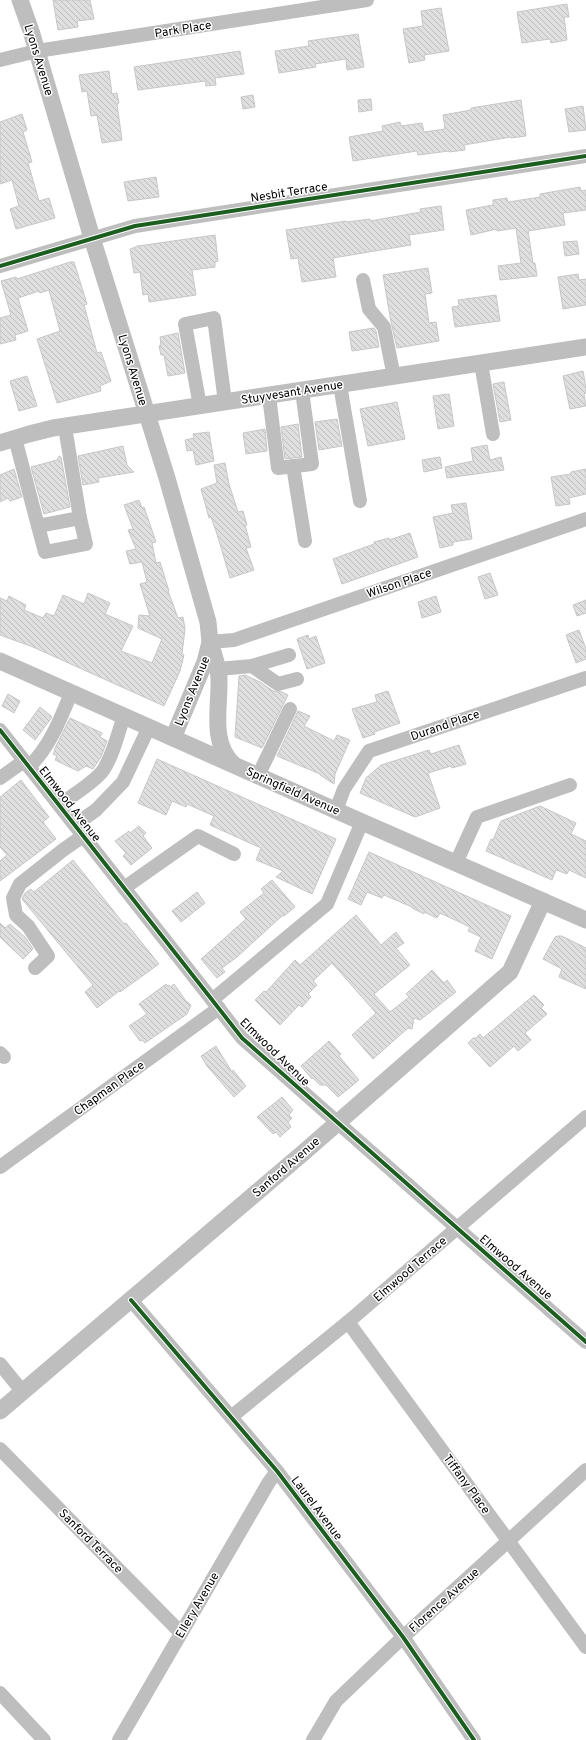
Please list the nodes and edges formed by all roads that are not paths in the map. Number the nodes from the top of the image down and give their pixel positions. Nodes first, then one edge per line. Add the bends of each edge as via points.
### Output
1 (20, 0) edge
2 (367, 0) edge
3 (37, 52) junction
4 (0, 60) edge
5 (586, 156) edge
6 (92, 238) junction
7 (0, 266) edge
8 (363, 280) dead end
9 (586, 347) edge
10 (481, 363) junction
11 (394, 376) junction
12 (340, 385) junction
13 (302, 391) junction
14 (269, 396) junction
15 (225, 402) junction
16 (200, 406) junction
17 (147, 414) junction
18 (65, 427) junction
19 (493, 434) dead end
20 (7, 441) edge
21 (294, 466) junction
22 (360, 501) dead end
23 (80, 518) junction
24 (586, 519) edge
25 (38, 526) junction
26 (305, 541) dead end
27 (210, 642) junction
28 (288, 655) dead end
29 (0, 661) edge
30 (252, 666) junction
31 (218, 669) junction
32 (586, 678) edge
33 (297, 679) dead end
34 (71, 693) junction
35 (290, 709) dead end
36 (124, 716) junction
37 (149, 727) junction
38 (0, 730) edge
39 (173, 738) junction
40 (26, 764) junction
41 (236, 766) junction
42 (258, 776) junction
43 (0, 778) edge
44 (570, 785) dead end
45 (58, 805) junction
46 (336, 810) junction
47 (362, 822) junction
48 (79, 831) junction
49 (234, 854) dead end
50 (456, 863) junction
51 (124, 888) junction
52 (543, 900) junction
53 (586, 920) edge
54 (35, 968) dead end
55 (216, 1004) junction
56 (586, 1118) edge
57 (337, 1122) junction
58 (0, 1167) edge
59 (457, 1228) junction
60 (131, 1300) junction
61 (348, 1322) junction
62 (586, 1342) edge
63 (0, 1364) edge
64 (22, 1391) junction
65 (0, 1411) edge
66 (231, 1417) junction
67 (0, 1449) edge
68 (586, 1470) edge
69 (277, 1471) junction
70 (509, 1540) junction
71 (181, 1633) junction
72 (403, 1637) junction
73 (586, 1647) edge
74 (0, 1693) edge
75 (44, 1740) edge
76 (119, 1740) edge
77 (313, 1740) edge
78 (474, 1740) edge

1 - 3 main road, Lyons Avenue
2 - 3 street, Park Place
3 - 4 street, Park Place
3 - 6 main road, Lyons Avenue
5 - 6 street, Nesbit Terrace via 135,226
6 - 7 street, Nesbit Terrace
6 - 17 main road, Lyons Avenue
8 - 11 street via 369,309 384,327
9 - 10 main road, Stuyvesant Avenue
10 - 11 main road, Stuyvesant Avenue
10 - 19 street
11 - 12 main road, Stuyvesant Avenue
12 - 13 main road, Stuyvesant Avenue
12 - 22 street
13 - 14 main road, Stuyvesant Avenue
13 - 21 street via 312,464
14 - 15 main road, Stuyvesant Avenue
14 - 21 street via 278,468
15 - 16 main road, Stuyvesant Avenue
15 - 16 street via 214,318 185,324
16 - 17 main road, Stuyvesant Avenue
17 - 18 main road, Stuyvesant Avenue
17 - 27 main road, Lyons Avenue via 206,613
18 - 20 main road, Stuyvesant Avenue
18 - 23 street
20 - 25 street
21 - 26 street
23 - 25 street
23 - 25 street via 86,544 45,552
24 - 27 street, Wilson Place via 234,640
27 - 31 main road
27 - 39 main road, Lyons Avenue via 202,672
28 - 30 street
29 - 34 main road, Springfield Avenue
30 - 31 street
30 - 33 street via 278,684
31 - 41 main road via 219,740 223,751
32 - 46 street, Durand Place via 370,751 344,789
34 - 36 main road, Springfield Avenue
34 - 40 street via 44,751
35 - 42 street
36 - 37 main road, Springfield Avenue
36 - 45 street via 102,772
37 - 39 main road, Springfield Avenue
37 - 48 street via 123,782
38 - 40 street, Elmwood Avenue
39 - 41 main road, Springfield Avenue
40 - 43 street
40 - 45 street, Elmwood Avenue
41 - 42 main road, Springfield Avenue
42 - 46 main road, Springfield Avenue
44 - 50 street via 477,817
45 - 48 street, Elmwood Avenue
46 - 47 main road, Springfield Avenue
47 - 50 main road, Springfield Avenue
47 - 55 street, Chapman Place via 327,904
48 - 51 street, Elmwood Avenue
48 - 54 street via 63,850 20,884 13,898 16,915 28,926 48,956
49 - 51 street via 198,836
50 - 52 main road, Springfield Avenue
51 - 55 street, Elmwood Avenue
52 - 53 main road, Springfield Avenue
52 - 57 main road, Sanford Avenue via 510,972
55 - 57 street, Elmwood Avenue via 242,1038
55 - 58 street, Chapman Place
56 - 59 street, Elmwood Terrace
57 - 59 street, Elmwood Avenue
57 - 60 main road, Sanford Avenue
59 - 61 street, Elmwood Terrace
59 - 62 street, Elmwood Avenue
60 - 64 main road, Sanford Avenue
60 - 66 street, Laurel Avenue
61 - 66 street, Elmwood Terrace
61 - 70 street, Tiffany Place
63 - 64 street
64 - 65 main road, Sanford Avenue
66 - 69 street, Laurel Avenue
67 - 71 street, Sanford Terrace
68 - 70 street, Florence Avenue
69 - 71 street, Ellery Avenue
69 - 72 street, Laurel Avenue
70 - 72 street, Florence Avenue
70 - 73 street, Tiffany Place
71 - 76 street, Ellery Avenue
72 - 77 street, Florence Avenue via 336,1701
72 - 78 street, Laurel Avenue
74 - 75 street

